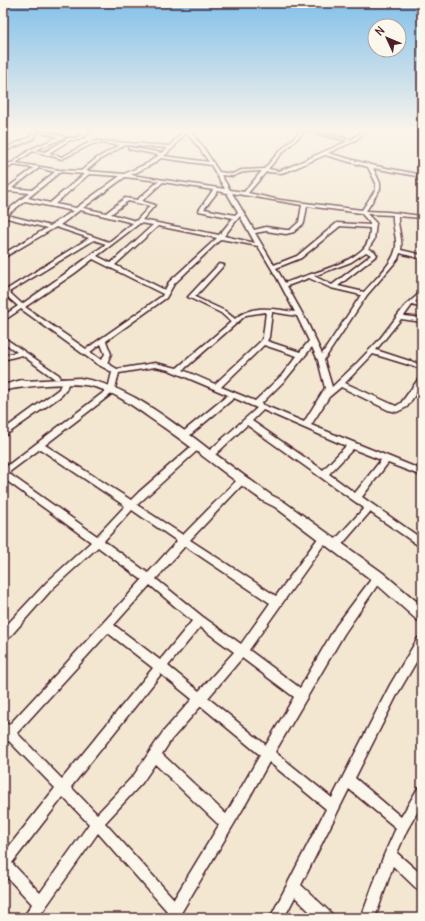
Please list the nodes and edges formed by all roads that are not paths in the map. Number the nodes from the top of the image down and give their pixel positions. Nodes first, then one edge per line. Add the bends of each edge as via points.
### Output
1 (27, 174) edge
2 (55, 174) edge
3 (87, 174) edge
4 (99, 174) edge
5 (128, 174) edge
6 (219, 174) edge
7 (225, 174) edge
8 (235, 174) edge
9 (262, 174) edge
10 (372, 174) edge
11 (411, 174) edge
12 (123, 176) junction
13 (422, 176) edge
14 (162, 181) junction
15 (7, 187) edge
16 (216, 190) junction
17 (32, 192) junction
18 (230, 192) junction
19 (3, 193) edge
20 (245, 194) junction
21 (24, 199) junction
22 (138, 201) junction
23 (52, 204) junction
24 (305, 204) junction
25 (78, 209) junction
26 (241, 211) junction
27 (363, 212) junction
28 (396, 214) junction
29 (107, 215) junction
30 (3, 216) edge
31 (237, 217) junction
32 (422, 217) edge
33 (137, 221) junction
34 (157, 224) junction
35 (54, 226) junction
36 (372, 227) junction
37 (253, 232) junction
38 (221, 237) junction
39 (93, 238) junction
40 (108, 243) junction
41 (259, 245) junction
42 (365, 250) junction
43 (399, 251) junction
44 (3, 256) edge
45 (92, 256) junction
46 (422, 257) edge
47 (221, 265) dead end
48 (111, 266) junction
49 (273, 267) junction
50 (309, 276) junction
51 (284, 285) junction
52 (333, 287) junction
53 (4, 291) edge
54 (166, 293) junction
55 (422, 293) edge
56 (365, 294) junction
57 (411, 303) junction
58 (422, 306) edge
59 (22, 307) junction
60 (270, 311) junction
61 (300, 314) junction
62 (401, 317) junction
63 (3, 319) edge
64 (422, 320) edge
65 (235, 322) junction
66 (3, 339) edge
67 (102, 341) junction
68 (313, 341) junction
69 (263, 342) junction
70 (371, 350) junction
71 (86, 352) junction
72 (23, 353) junction
73 (301, 355) junction
74 (3, 358) edge
75 (321, 360) junction
76 (103, 364) junction
77 (422, 367) edge
78 (116, 371) junction
79 (178, 371) junction
80 (61, 379) junction
81 (422, 380) edge
82 (340, 384) junction
83 (111, 387) junction
84 (216, 387) junction
85 (3, 388) edge
86 (233, 395) junction
87 (326, 395) junction
88 (259, 406) junction
89 (247, 421) junction
90 (306, 426) junction
91 (187, 432) junction
92 (3, 434) edge
93 (40, 445) junction
94 (352, 445) junction
95 (197, 446) junction
96 (213, 452) junction
97 (387, 458) junction
98 (422, 473) edge
99 (4, 475) edge
100 (323, 475) junction
101 (242, 480) junction
102 (356, 498) junction
103 (280, 504) junction
104 (130, 505) junction
105 (370, 507) junction
106 (324, 537) junction
107 (184, 540) junction
108 (96, 542) junction
109 (422, 544) edge
110 (336, 546) junction
111 (378, 577) junction
112 (149, 579) junction
113 (277, 602) junction
114 (422, 614) edge
115 (199, 620) junction
116 (107, 626) junction
117 (4, 631) edge
118 (422, 642) edge
119 (242, 650) junction
120 (160, 666) junction
121 (301, 695) junction
122 (200, 700) junction
123 (5, 733) edge
124 (267, 754) junction
125 (154, 755) junction
126 (348, 780) junction
127 (63, 789) junction
128 (422, 792) edge
129 (334, 808) junction
130 (97, 823) junction
131 (227, 824) junction
132 (403, 826) junction
133 (390, 855) junction
134 (3, 863) edge
135 (422, 884) edge
136 (294, 886) junction
137 (40, 903) junction
138 (173, 914) edge
139 (30, 918) edge
140 (277, 918) edge
141 (326, 918) edge
142 (368, 918) edge

1 - 15 street
2 - 17 street
3 - 23 street
4 - 12 street
5 - 12 street
6 - 18 street
7 - 8 street
9 - 20 street
10 - 27 street via 379,185
11 - 13 street
12 - 14 street
12 - 25 street
14 - 16 street
14 - 22 street
15 - 17 street
15 - 19 street
16 - 18 street
16 - 31 street via 201,210
17 - 21 street
18 - 20 street
18 - 26 street
20 - 24 street
21 - 23 street
21 - 30 street
22 - 29 street via 127,199
22 - 33 street via 153,205
23 - 25 street
24 - 27 street
24 - 37 street via 301,223 292,231
25 - 29 street
25 - 35 street
26 - 31 street
26 - 37 street
27 - 28 street
27 - 36 street via 373,223
28 - 32 street
28 - 43 street via 395,229 400,237
29 - 33 street
30 - 35 street
31 - 38 street
33 - 34 street
33 - 40 street
34 - 38 street
34 - 48 street
35 - 39 street
35 - 44 street
36 - 42 street via 373,236
36 - 49 street via 339,224 298,258
37 - 41 street
38 - 41 street
38 - 54 street via 171,283
39 - 40 street
39 - 53 street
40 - 45 street
41 - 49 street
42 - 50 street
42 - 52 street via 374,255
43 - 46 street
43 - 56 street
45 - 48 street
45 - 59 street
47 - 65 street via 191,297 223,312
48 - 54 street
49 - 51 street
50 - 51 street
50 - 52 street
51 - 61 street
52 - 56 street
53 - 59 street
54 - 67 street
55 - 57 street
56 - 75 street
57 - 58 street
57 - 62 street
59 - 63 street
59 - 71 street
60 - 61 street
60 - 65 street via 251,311
60 - 69 street
61 - 68 street
62 - 64 street
62 - 70 street
65 - 79 street
66 - 72 street
67 - 71 street
67 - 76 street via 108,354
68 - 73 street
68 - 75 street
69 - 73 street
69 - 84 street
70 - 77 street
70 - 82 street
71 - 76 street
72 - 74 street
72 - 80 street
73 - 88 street
75 - 87 street via 329,388
76 - 78 street
78 - 79 street via 155,365
78 - 83 street
79 - 84 street
80 - 83 main road
80 - 85 main road
80 - 92 street via 62,390 58,394
81 - 82 street via 404,405 397,409
82 - 87 street
83 - 91 main road via 149,404
83 - 93 street
83 - 95 main road
84 - 86 street
86 - 88 street
86 - 91 street
87 - 90 street
88 - 89 street
88 - 90 street
89 - 96 street
89 - 100 street
90 - 94 street
91 - 96 main road
93 - 99 street
93 - 104 street
94 - 97 street
94 - 100 street
95 - 101 main road
95 - 104 street
96 - 103 main road
97 - 98 street
97 - 102 street
99 - 108 street
100 - 102 street
101 - 103 main road
101 - 107 street
102 - 105 street
103 - 106 main road
104 - 107 street
104 - 108 street
105 - 109 street
105 - 110 street
106 - 110 main road
106 - 113 street
107 - 112 street
107 - 113 street
108 - 112 street
108 - 117 street
110 - 111 main road
111 - 114 main road
111 - 121 street via 340,630
112 - 115 street
112 - 116 street
113 - 119 street
115 - 119 street
115 - 120 street
116 - 120 street
116 - 123 street via 65,674
118 - 126 street via 394,689
119 - 121 street
119 - 122 street
120 - 122 street
120 - 127 street
121 - 124 street
122 - 124 street
122 - 125 street via 167,736
123 - 127 street
124 - 129 street
124 - 131 street
125 - 130 street via 138,779
125 - 131 street
126 - 129 street
126 - 132 street
127 - 130 street
127 - 134 street
128 - 132 street
129 - 136 street
130 - 137 street
130 - 138 street
131 - 138 street
132 - 133 street
133 - 135 street
133 - 142 street
134 - 137 street
136 - 140 street
136 - 141 street
137 - 139 street

